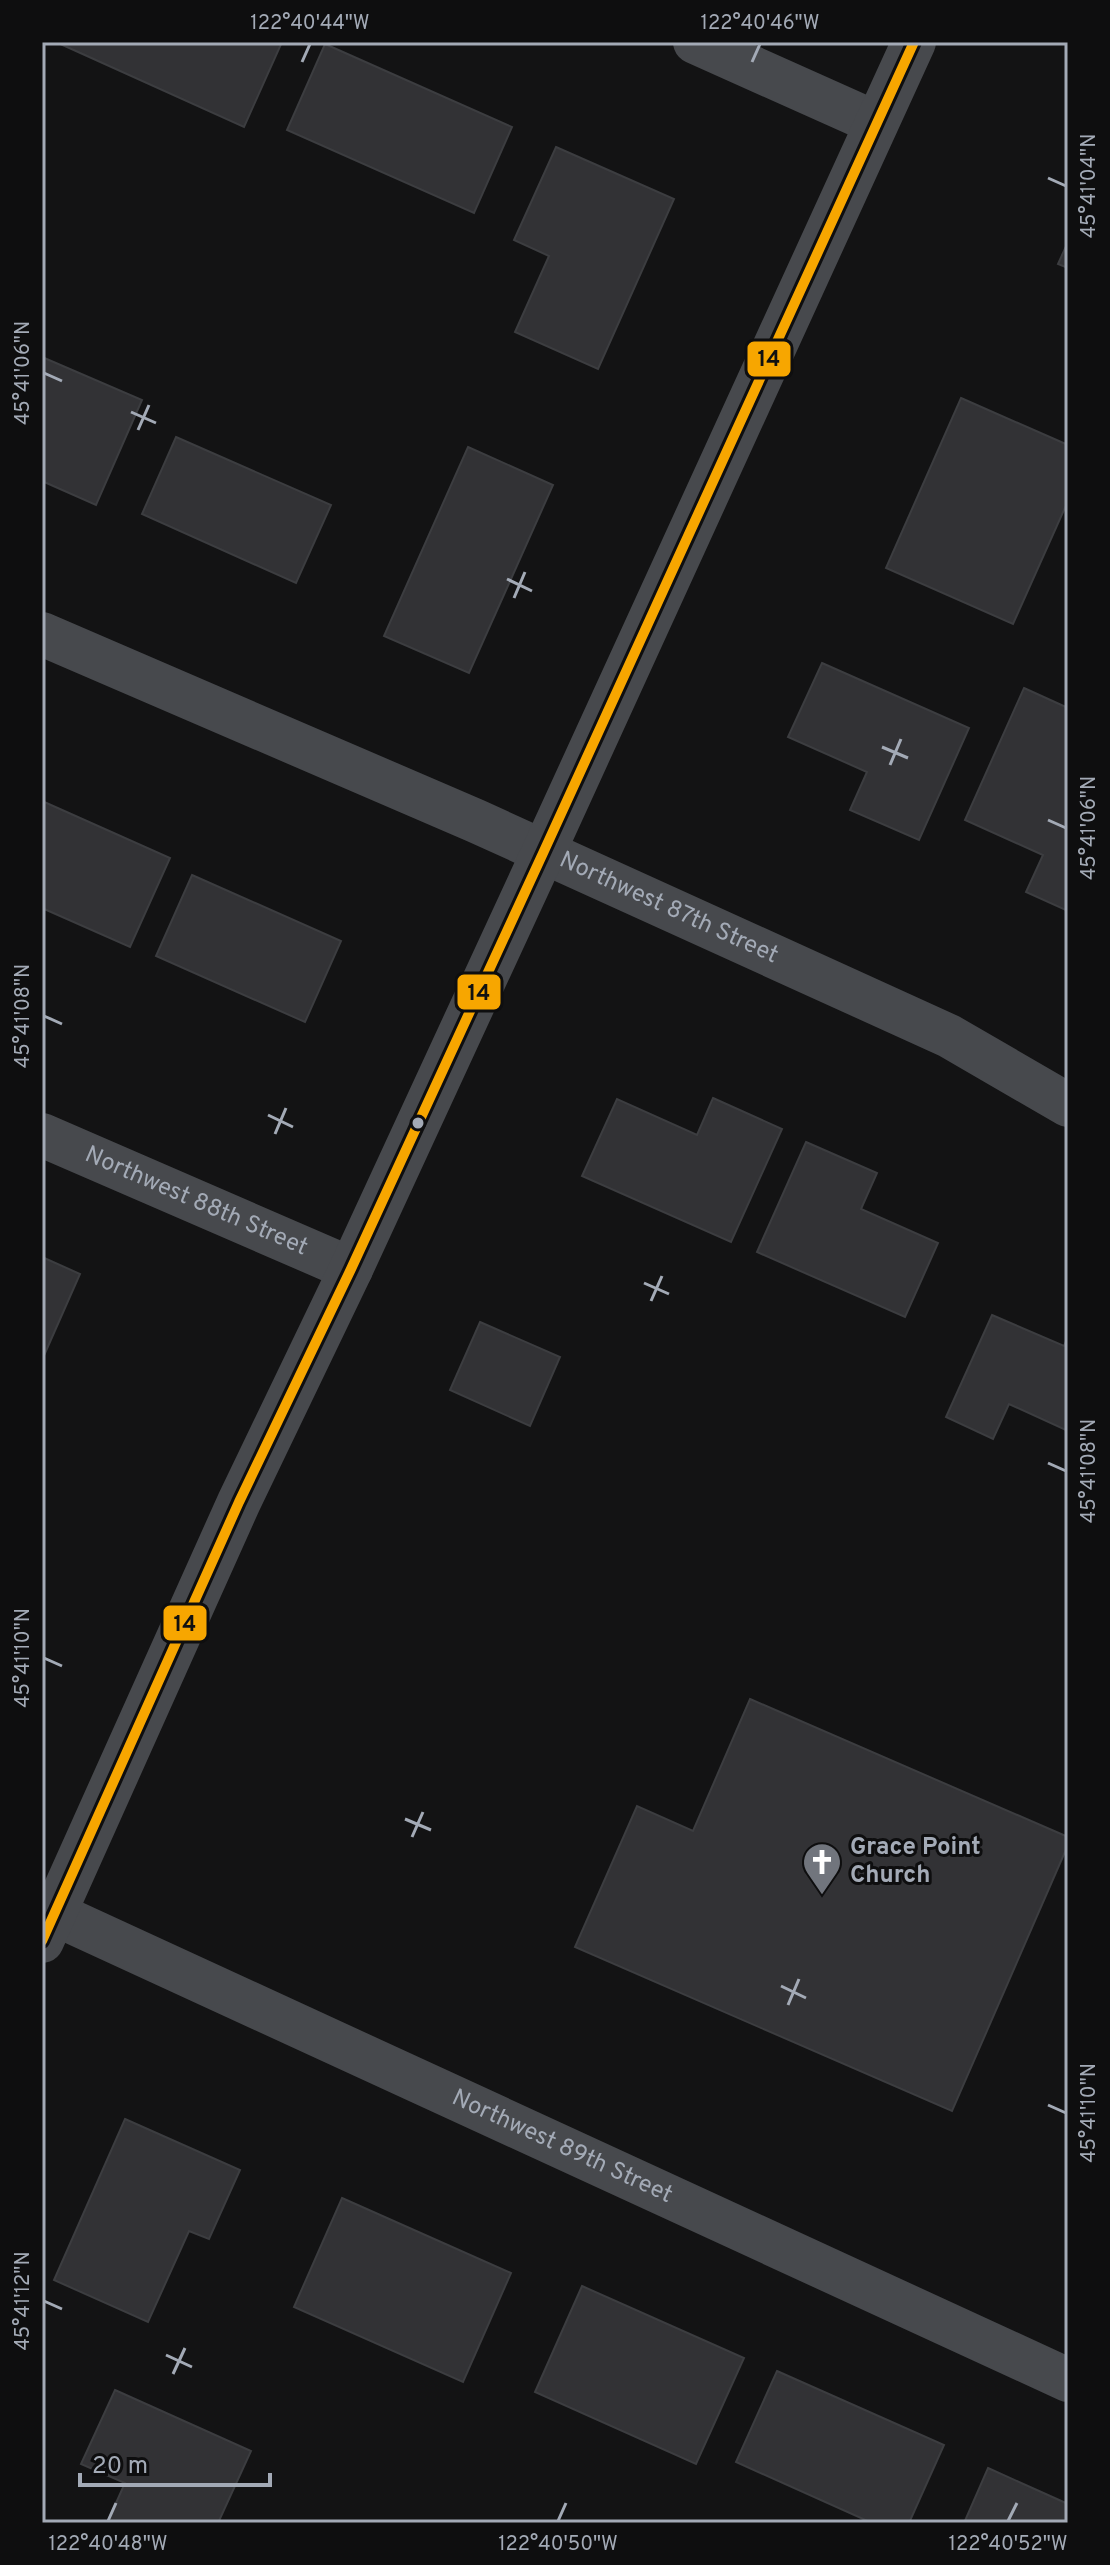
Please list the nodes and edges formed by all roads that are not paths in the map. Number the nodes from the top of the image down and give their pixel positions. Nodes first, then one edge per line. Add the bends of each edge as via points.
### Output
1 (695, 42) edge
2 (914, 42) edge
3 (876, 123) junction
4 (42, 634) edge
5 (544, 851) junction
6 (1068, 1105) edge
7 (42, 1135) edge
8 (351, 1269) junction
9 (48, 1928) edge
10 (1068, 2380) edge

1 - 3 street
2 - 3 street
3 - 5 street
4 - 5 street, Northwest 87th Street
5 - 6 street, Northwest 87th Street via 949,1036
5 - 8 street
7 - 8 street, Northwest 88th Street
8 - 9 street via 239,1502
9 - 10 street, Northwest 89th Street

